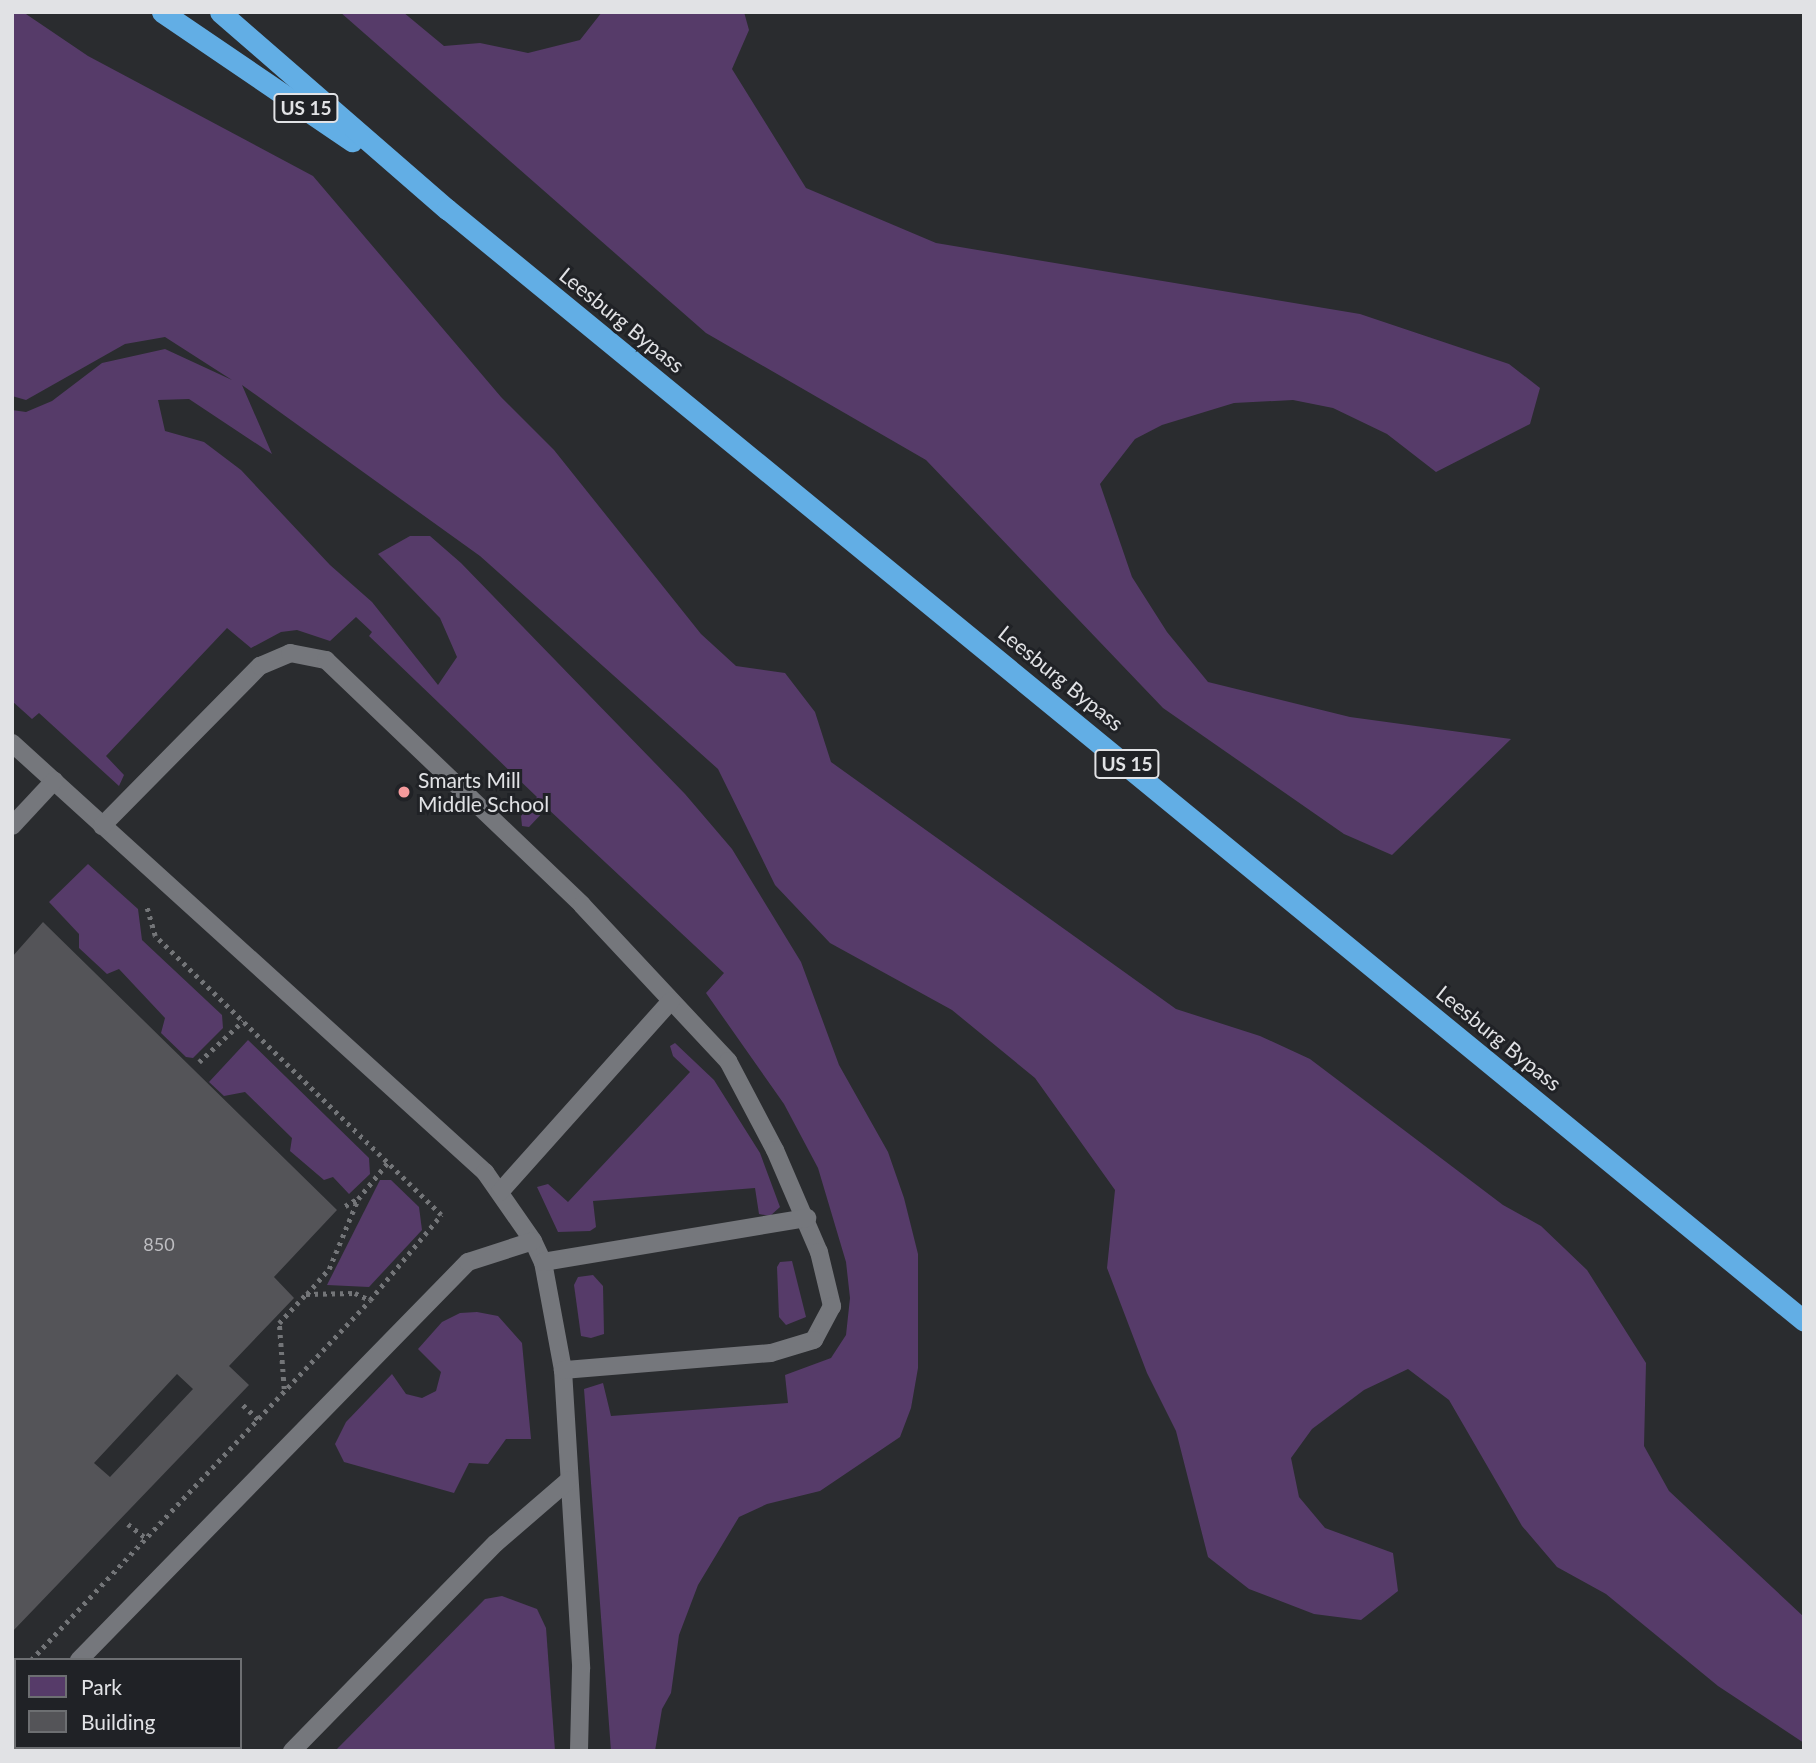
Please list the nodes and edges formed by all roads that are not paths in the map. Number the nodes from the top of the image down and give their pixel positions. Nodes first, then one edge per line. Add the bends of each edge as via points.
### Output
1 (162, 12) edge
2 (220, 12) edge
3 (447, 209) junction
4 (12, 743) edge
5 (54, 781) junction
6 (12, 825) edge
7 (103, 825) junction
8 (671, 1001) junction
9 (500, 1192) junction
10 (807, 1219) junction
11 (533, 1241) junction
12 (543, 1262) junction
13 (1804, 1321) edge
14 (563, 1370) junction
15 (569, 1480) junction
16 (81, 1658) edge
17 (292, 1751) edge
18 (579, 1751) edge

1 - 3 highway, Leesburg Bypass / US 15
2 - 3 highway, Leesburg Bypass / US 15
3 - 13 highway, Leesburg Bypass / US 15
4 - 5 lane
5 - 6 lane
5 - 7 lane
7 - 8 lane via 260,666 290,653 327,660 582,905
7 - 9 lane via 485,1172
8 - 9 lane
8 - 10 lane via 728,1061
9 - 11 lane
10 - 12 lane
10 - 14 lane via 832,1306 814,1340 771,1353
11 - 12 lane
11 - 16 lane via 468,1262
12 - 14 lane
14 - 15 lane
15 - 17 lane via 496,1544
15 - 18 lane via 581,1668

